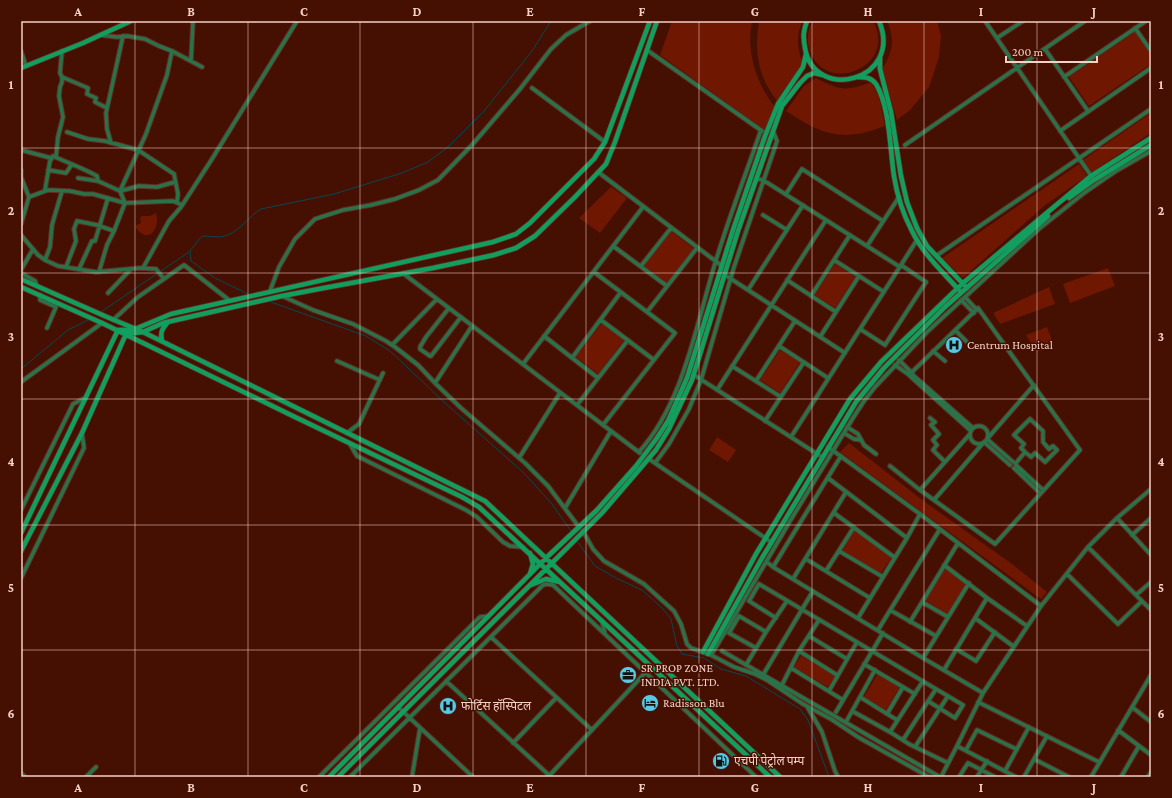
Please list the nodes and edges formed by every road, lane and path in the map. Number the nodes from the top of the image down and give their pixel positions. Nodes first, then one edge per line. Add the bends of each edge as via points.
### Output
1 (131, 21) edge
2 (193, 21) edge
3 (297, 21) edge
4 (590, 21) edge
5 (650, 21) edge
6 (657, 21) edge
7 (807, 21) edge
8 (879, 21) edge
9 (985, 21) edge
10 (1023, 21) edge
11 (1085, 21) edge
12 (1146, 21) edge
13 (1135, 28) junction
14 (100, 35) junction
15 (123, 36) junction
16 (997, 38) junction
17 (1044, 49) junction
18 (647, 50) junction
19 (21, 51) edge
20 (62, 51) junction
21 (172, 51) junction
22 (1151, 51) edge
23 (806, 54) junction
24 (880, 58) junction
25 (191, 61) junction
26 (22, 66) edge
27 (202, 67) dead end
28 (1017, 68) junction
29 (1151, 68) edge
30 (823, 74) junction
31 (62, 77) junction
32 (857, 77) junction
33 (1064, 77) junction
34 (532, 88) dead end
35 (107, 108) junction
36 (1151, 109) edge
37 (1088, 111) junction
38 (761, 130) junction
39 (773, 131) junction
40 (1060, 131) junction
41 (66, 132) dead end
42 (766, 134) junction
43 (1151, 138) edge
44 (605, 142) junction
45 (111, 143) junction
46 (1151, 144) edge
47 (905, 145) dead end
48 (1144, 149) junction
49 (21, 150) edge
50 (138, 150) junction
51 (1151, 150) edge
52 (56, 157) junction
53 (51, 158) junction
54 (1079, 159) junction
55 (72, 164) junction
56 (1115, 169) junction
57 (21, 170) edge
58 (48, 170) junction
59 (598, 172) junction
60 (78, 178) dead end
61 (1092, 178) junction
62 (758, 179) junction
63 (763, 180) junction
64 (98, 181) junction
65 (175, 182) junction
66 (45, 190) junction
67 (120, 190) junction
68 (62, 191) junction
69 (786, 194) junction
70 (29, 197) junction
71 (899, 197) junction
72 (108, 198) junction
73 (176, 202) junction
74 (125, 203) junction
75 (182, 204) junction
76 (803, 205) junction
77 (643, 207) junction
78 (763, 215) dead end
79 (826, 220) junction
80 (883, 221) junction
81 (21, 224) edge
82 (99, 225) junction
83 (671, 228) junction
84 (787, 230) junction
85 (114, 231) junction
86 (21, 235) edge
87 (850, 235) junction
88 (917, 240) junction
89 (613, 246) junction
90 (867, 246) junction
91 (697, 248) junction
92 (33, 249) junction
93 (936, 256) junction
94 (45, 260) junction
95 (834, 260) junction
96 (716, 262) junction
97 (641, 266) junction
98 (722, 266) junction
99 (900, 266) junction
100 (66, 267) junction
101 (143, 268) junction
102 (79, 269) junction
103 (131, 269) junction
104 (21, 270) edge
105 (99, 272) junction
106 (594, 272) junction
107 (21, 274) edge
108 (404, 274) junction
109 (725, 275) junction
110 (859, 276) junction
111 (21, 279) edge
112 (164, 279) junction
113 (731, 279) junction
114 (788, 280) junction
115 (963, 283) junction
116 (37, 286) junction
117 (667, 286) junction
118 (21, 287) edge
119 (958, 288) junction
120 (967, 288) junction
121 (748, 290) junction
122 (269, 291) junction
123 (621, 292) junction
124 (884, 292) junction
125 (108, 293) dead end
126 (963, 294) junction
127 (40, 295) junction
128 (811, 296) junction
129 (280, 297) junction
130 (437, 299) junction
131 (229, 300) junction
132 (961, 300) junction
133 (771, 305) junction
134 (449, 308) junction
135 (975, 311) junction
136 (647, 312) junction
137 (836, 312) junction
138 (461, 317) junction
139 (113, 320) junction
140 (601, 320) junction
141 (795, 321) junction
142 (100, 322) junction
143 (168, 322) junction
144 (472, 326) junction
145 (47, 328) dead end
146 (135, 328) junction
147 (860, 329) junction
148 (118, 330) junction
149 (955, 330) junction
150 (143, 332) junction
151 (126, 334) junction
152 (544, 336) junction
153 (820, 337) junction
154 (628, 340) junction
155 (162, 341) junction
156 (966, 341) dead end
157 (392, 345) junction
158 (779, 346) junction
159 (933, 350) junction
160 (845, 353) junction
161 (572, 358) junction
162 (654, 360) junction
163 (899, 360) junction
164 (337, 361) dead end
165 (945, 361) dead end
166 (804, 362) junction
167 (523, 364) junction
168 (895, 364) junction
169 (732, 366) junction
170 (383, 373) dead end
171 (911, 374) junction
172 (694, 375) junction
173 (598, 378) junction
174 (828, 378) junction
175 (380, 380) junction
176 (701, 380) junction
177 (756, 381) junction
178 (21, 382) edge
179 (435, 383) junction
180 (1034, 386) junction
181 (717, 390) junction
182 (560, 393) junction
183 (781, 397) junction
184 (85, 398) junction
185 (577, 405) junction
186 (930, 418) dead end
187 (765, 421) junction
188 (603, 425) junction
189 (847, 427) junction
190 (611, 431) junction
191 (972, 431) junction
192 (82, 433) junction
193 (347, 433) junction
194 (844, 433) junction
195 (791, 437) junction
196 (987, 439) junction
197 (861, 440) junction
198 (984, 442) junction
199 (350, 444) junction
200 (828, 447) junction
201 (833, 451) junction
202 (639, 452) junction
203 (1025, 452) junction
204 (817, 454) junction
205 (876, 454) dead end
206 (644, 456) junction
207 (841, 456) junction
208 (822, 457) junction
209 (519, 458) junction
210 (649, 459) junction
211 (945, 462) junction
212 (655, 463) junction
213 (1014, 465) junction
214 (890, 466) dead end
215 (828, 478) junction
216 (1151, 489) edge
217 (920, 490) junction
218 (846, 492) junction
219 (1042, 492) junction
220 (934, 500) junction
221 (565, 508) junction
222 (21, 510) edge
223 (834, 513) junction
224 (920, 514) junction
225 (1118, 518) junction
226 (1150, 520) edge
227 (854, 527) junction
228 (578, 528) junction
229 (940, 529) junction
230 (21, 533) edge
231 (582, 533) junction
232 (1132, 535) junction
233 (907, 538) junction
234 (766, 539) junction
235 (771, 542) junction
236 (958, 543) junction
237 (524, 547) junction
238 (1088, 547) junction
239 (21, 551) edge
240 (839, 551) junction
241 (530, 553) junction
242 (1151, 555) edge
243 (894, 557) junction
244 (546, 558) junction
245 (806, 559) junction
246 (767, 562) junction
247 (551, 563) junction
248 (541, 564) junction
249 (944, 565) junction
250 (546, 568) junction
251 (773, 568) junction
252 (826, 571) junction
253 (1066, 574) junction
254 (528, 577) junction
255 (883, 577) junction
256 (21, 578) edge
257 (793, 580) junction
258 (562, 583) junction
259 (1149, 583) edge
260 (969, 584) junction
261 (526, 588) junction
262 (1151, 588) edge
263 (813, 591) junction
264 (1136, 595) junction
265 (870, 598) junction
266 (987, 598) junction
267 (787, 601) junction
268 (1142, 601) junction
269 (922, 602) junction
270 (1041, 606) junction
271 (802, 610) junction
272 (890, 610) junction
273 (1151, 610) edge
274 (489, 616) junction
275 (948, 617) junction
276 (496, 618) junction
277 (776, 618) junction
278 (858, 618) junction
279 (975, 618) junction
280 (602, 620) junction
281 (819, 620) junction
282 (910, 622) junction
283 (1027, 626) junction
284 (878, 630) junction
285 (496, 632) junction
286 (766, 632) junction
287 (995, 632) junction
288 (883, 634) junction
289 (606, 635) junction
290 (809, 636) junction
291 (936, 636) junction
292 (490, 637) junction
293 (857, 642) junction
294 (1013, 646) junction
295 (756, 648) junction
296 (956, 649) junction
297 (722, 651) dead end
298 (799, 651) junction
299 (872, 651) junction
300 (703, 652) junction
301 (710, 654) junction
302 (923, 658) junction
303 (847, 659) junction
304 (864, 664) junction
305 (746, 665) junction
306 (790, 668) junction
307 (875, 670) junction
308 (944, 670) junction
309 (645, 673) junction
310 (763, 675) junction
311 (837, 675) junction
312 (1151, 675) edge
313 (446, 681) junction
314 (923, 681) junction
315 (782, 685) junction
316 (903, 687) junction
317 (936, 689) junction
318 (829, 691) junction
319 (983, 693) junction
320 (915, 694) junction
321 (948, 696) junction
322 (860, 697) junction
323 (556, 698) junction
324 (843, 700) junction
325 (928, 701) junction
326 (978, 702) junction
327 (398, 707) junction
328 (807, 707) junction
329 (1132, 707) junction
330 (940, 709) junction
331 (852, 711) junction
332 (403, 712) junction
333 (836, 712) dead end
334 (887, 714) junction
335 (409, 718) junction
336 (897, 720) junction
337 (846, 722) junction
338 (1151, 722) edge
339 (1028, 727) junction
340 (420, 728) junction
341 (592, 730) junction
342 (1118, 730) junction
343 (890, 732) junction
344 (1047, 736) junction
345 (903, 740) junction
346 (513, 743) junction
347 (957, 746) junction
348 (1139, 746) junction
349 (915, 747) junction
350 (966, 750) junction
351 (1016, 750) junction
352 (1151, 755) edge
353 (1034, 759) junction
354 (987, 761) junction
355 (1099, 762) junction
356 (948, 764) junction
357 (96, 767) dead end
358 (982, 770) junction
359 (1004, 771) junction
360 (1151, 772) edge
361 (21, 773) edge
362 (549, 776) edge
363 (25, 777) edge
364 (86, 777) edge
365 (319, 777) edge
366 (329, 777) edge
367 (338, 777) edge
368 (350, 777) edge
369 (412, 777) edge
370 (473, 777) edge
371 (756, 777) edge
372 (770, 777) edge
373 (780, 777) edge
374 (838, 777) edge
375 (929, 777) edge
376 (940, 777) edge
377 (959, 777) edge
378 (977, 777) edge
379 (995, 777) edge
380 (1016, 777) edge
381 (1024, 777) edge
382 (1069, 777) edge
383 (1091, 777) edge
384 (1120, 777) edge
385 (1148, 777) edge

1 - 14 street
2 - 25 street
3 - 75 street
4 - 122 street via 566,35 551,49 520,89 438,180 395,199 343,210 316,219 295,239
5 - 44 street
6 - 18 street
7 - 23 street via 802,36
8 - 24 street via 884,42
9 - 16 street
10 - 16 street
11 - 17 street
12 - 13 street
13 - 22 street
13 - 33 street
14 - 15 street
14 - 20 street
15 - 21 street via 145,38
15 - 35 street
16 - 28 street
17 - 28 street
17 - 33 street
18 - 38 street
18 - 59 street via 615,142 606,164
19 - 26 street
20 - 26 street
20 - 31 street
21 - 25 street
21 - 50 street via 167,75
23 - 30 street via 813,66
23 - 42 street via 803,67 778,104
24 - 32 street via 864,74
24 - 93 street via 900,176 907,202 927,246
25 - 27 street
28 - 40 street
28 - 47 street
29 - 37 street
30 - 32 street via 836,79
30 - 39 street via 814,73 800,82 782,106
31 - 35 street via 88,88 87,94
31 - 52 street via 59,96 63,117
32 - 71 street via 871,79 880,94 886,114
33 - 37 street
34 - 44 street
35 - 45 street via 106,123
36 - 54 street
37 - 40 street
38 - 42 street
38 - 96 street
39 - 62 street
39 - 63 street via 777,141
40 - 54 street
41 - 45 street
42 - 98 street
43 - 61 street
44 - 122 street via 594,159 567,187 516,234 493,242
45 - 50 street
46 - 48 street
48 - 51 street
48 - 56 street
49 - 53 street
50 - 65 street via 174,174
50 - 67 street
51 - 56 street
52 - 53 street
52 - 55 street
53 - 58 street
54 - 61 street
54 - 93 street
55 - 58 street via 66,174
55 - 64 street via 97,176
56 - 61 street
56 - 126 street via 1063,209
57 - 70 street
58 - 66 street
59 - 77 street
59 - 108 street via 535,236 516,248
60 - 64 street
61 - 115 street
61 - 120 street
62 - 63 street
62 - 109 street via 738,231
63 - 69 street
63 - 113 street
64 - 67 street
65 - 67 street via 157,187 139,186
65 - 73 street via 178,194
66 - 68 street
66 - 70 street
67 - 74 street
68 - 72 street
68 - 94 street
69 - 76 street
69 - 80 street via 802,170
70 - 81 street
71 - 80 street
71 - 88 street via 911,231
72 - 74 street
72 - 82 street
73 - 74 street
73 - 75 street
74 - 85 street
75 - 101 street via 169,221
76 - 79 street
76 - 84 street
77 - 83 street
77 - 89 street
78 - 84 street
79 - 87 street
79 - 114 street
80 - 90 street
82 - 85 street
82 - 100 street via 77,221 74,229 76,241
82 - 102 street via 95,240 92,241
83 - 91 street
83 - 97 street
84 - 121 street
85 - 105 street
86 - 92 street
87 - 90 street
87 - 95 street
88 - 99 street
88 - 119 street via 921,248
89 - 97 street
89 - 106 street
90 - 99 street
91 - 96 street
91 - 117 street
92 - 94 street
92 - 104 street
93 - 115 street
94 - 100 street
95 - 110 street
95 - 128 street
96 - 98 street
96 - 202 street via 675,394 654,433
97 - 117 street
98 - 206 street via 687,378 668,421
99 - 124 street
99 - 147 street via 926,282 885,344
100 - 102 street
101 - 103 street
101 - 112 street via 156,269
102 - 105 street
103 - 105 street
103 - 125 street
106 - 123 street
106 - 152 street
107 - 116 street via 35,281
108 - 129 street
108 - 130 street
109 - 113 street
109 - 172 street
110 - 124 street
110 - 137 street
111 - 116 street
112 - 131 street via 184,265
112 - 139 street via 138,297
113 - 121 street
113 - 176 street
114 - 128 street
114 - 133 street
115 - 119 street
115 - 120 street
116 - 139 street
117 - 136 street
118 - 127 street
119 - 126 street
119 - 204 street via 881,362 850,399
120 - 126 street
121 - 133 street
122 - 131 street
123 - 136 street
123 - 140 street
124 - 147 street
126 - 132 street
126 - 135 street
126 - 200 street via 884,368 856,402
127 - 142 street
127 - 145 street via 40,300 56,307
128 - 137 street
129 - 143 street
129 - 157 street via 353,324
130 - 134 street
130 - 157 street
131 - 146 street via 171,314
132 - 135 street
132 - 163 street
133 - 141 street
133 - 169 street
134 - 138 street
134 - 138 street via 420,347 430,356
135 - 149 street
135 - 180 street via 978,308
136 - 162 street via 675,333
137 - 153 street
138 - 144 street
139 - 146 street
140 - 154 street
140 - 161 street
141 - 153 street
141 - 158 street
142 - 148 street
142 - 178 street
143 - 150 street
143 - 155 street via 162,328
144 - 167 street
144 - 179 street
146 - 148 street
146 - 150 street
147 - 160 street
148 - 151 street
148 - 184 street
149 - 156 street
149 - 159 street
150 - 151 street
150 - 155 street
151 - 192 street
151 - 199 street
152 - 161 street
152 - 167 street
153 - 160 street
154 - 162 street
154 - 173 street
155 - 193 street
157 - 179 street via 418,365
158 - 166 street
158 - 177 street
159 - 165 street
159 - 171 street
160 - 174 street
161 - 173 street
162 - 188 street
163 - 168 street
163 - 171 street
164 - 175 street
166 - 174 street
166 - 183 street
167 - 182 street
168 - 171 street
168 - 189 street via 864,401
169 - 177 street
169 - 181 street
170 - 175 street
171 - 191 street
172 - 176 street
172 - 210 street via 669,429
173 - 185 street
174 - 195 street
175 - 193 street via 359,424
176 - 181 street
176 - 212 street via 689,409
177 - 183 street
179 - 209 street
180 - 196 street
180 - 219 street via 1080,450
181 - 187 street
182 - 185 street
182 - 209 street
183 - 187 street
184 - 222 street via 73,404
184 - 230 street
185 - 188 street
186 - 211 street via 935,422 931,425 939,434 933,440 937,445 933,450
187 - 195 street
188 - 190 street
189 - 194 street
189 - 197 street via 858,434
190 - 202 street
190 - 221 street
191 - 196 street via 979,426 984,428 988,433
191 - 198 street via 973,442
191 - 211 street
192 - 239 street
192 - 256 street via 84,448
193 - 244 street via 485,501
194 - 197 street
194 - 201 street
195 - 204 street
196 - 198 street
196 - 213 street
197 - 205 street
198 - 213 street
198 - 220 street
199 - 237 street via 479,506
199 - 237 street via 356,456 466,510 510,546
200 - 201 street
200 - 208 street
201 - 207 street
201 - 246 street
202 - 206 street
203 - 203 street via 1031,458 1036,453 1045,462 1057,450 1053,446 1050,449 1043,442 1043,431 1030,419 1014,435 1024,444 1020,448
203 - 213 street
204 - 208 street
204 - 234 street
206 - 228 street via 598,510
207 - 215 street
207 - 224 street
208 - 235 street
209 - 221 street via 548,486
210 - 212 street
210 - 231 street
211 - 217 street
212 - 234 street
213 - 219 street
214 - 217 street
215 - 218 street
215 - 251 street
216 - 225 street
217 - 220 street
218 - 223 street
218 - 233 street
219 - 220 street via 995,544
221 - 228 street
223 - 227 street
223 - 245 street
224 - 229 street
224 - 233 street
225 - 232 street
225 - 238 street
226 - 232 street
227 - 240 street
227 - 243 street
228 - 244 street
229 - 236 street
229 - 272 street
231 - 247 street
231 - 300 street via 604,561 644,584 664,601 678,618 687,644
232 - 242 street
233 - 243 street
234 - 235 street
234 - 300 street
235 - 301 street
236 - 249 street
236 - 270 street
237 - 241 street
238 - 253 street
238 - 264 street
240 - 252 street
240 - 255 street
241 - 248 street
241 - 254 street via 533,564
243 - 255 street
244 - 247 street
244 - 248 street
245 - 252 street
245 - 257 street
246 - 251 street
246 - 301 street
247 - 250 street
247 - 373 street
248 - 250 street
248 - 254 street
249 - 260 street
249 - 269 street
250 - 258 street
250 - 261 street
251 - 257 street
252 - 265 street
253 - 268 street via 1118,624
253 - 270 street
254 - 274 street
255 - 265 street
257 - 263 street
258 - 261 street via 546,579
258 - 280 street
259 - 262 street
259 - 264 street
260 - 266 street
260 - 275 street
261 - 276 street
263 - 271 street
263 - 278 street
264 - 268 street
265 - 278 street
266 - 279 street
266 - 283 street
267 - 271 street
267 - 277 street
267 - 277 street via 759,584 749,601
268 - 273 street
269 - 275 street
269 - 282 street
270 - 283 street
271 - 281 street
271 - 310 street
272 - 282 street
272 - 284 street
274 - 327 street
274 - 365 street via 480,617
275 - 291 street
276 - 285 street
276 - 332 street
277 - 286 street
278 - 284 street
279 - 287 street
279 - 296 street
280 - 289 street
280 - 372 street
281 - 290 street
281 - 293 street
282 - 291 street
283 - 294 street
284 - 288 street
285 - 289 street via 543,585 547,584 553,585
285 - 292 street
286 - 295 street
286 - 295 street via 739,616 729,633
287 - 294 street
287 - 296 street via 976,661
288 - 299 street
288 - 302 street
289 - 309 street
290 - 298 street
290 - 303 street
291 - 302 street
292 - 313 street
292 - 323 street
293 - 299 street
293 - 303 street
294 - 319 street
295 - 305 street
296 - 308 street
297 - 305 street
298 - 306 street
298 - 311 street
299 - 304 street
299 - 314 street
300 - 301 street
301 - 328 street via 767,680
302 - 308 street
303 - 311 street
304 - 307 street
304 - 324 street
305 - 310 street
306 - 315 street
306 - 318 street
307 - 316 street
307 - 322 street
308 - 319 street
309 - 341 street
309 - 371 street
310 - 315 street
311 - 318 street
312 - 329 street
313 - 335 street
313 - 346 street
314 - 317 street
314 - 320 street
315 - 337 street
316 - 320 street
316 - 334 street
317 - 321 street
317 - 325 street
318 - 324 street
319 - 326 street
320 - 336 street
321 - 330 street
321 - 330 street via 964,705 955,718
322 - 331 street
322 - 334 street
323 - 341 street
323 - 346 street
324 - 333 street
325 - 330 street
325 - 345 street
326 - 339 street
326 - 347 street
327 - 332 street
327 - 366 street
328 - 374 street via 822,732
328 - 375 street
329 - 338 street
329 - 342 street
330 - 349 street
331 - 337 street
331 - 343 street
332 - 335 street
332 - 367 street
334 - 336 street
335 - 340 street
335 - 368 street
336 - 343 street
337 - 376 street
339 - 344 street
339 - 351 street
340 - 369 street
340 - 370 street
341 - 362 street
342 - 348 street
342 - 355 street
343 - 345 street
344 - 353 street
344 - 355 street
345 - 349 street
346 - 362 street
347 - 350 street
347 - 356 street
348 - 352 street
348 - 384 street
349 - 356 street
350 - 351 street via 977,730
350 - 354 street
351 - 359 street
353 - 381 street
353 - 382 street
354 - 358 street
354 - 359 street
355 - 383 street
356 - 376 street
357 - 364 street
358 - 377 street via 968,763
358 - 378 street
358 - 379 street
359 - 380 street
360 - 385 street
361 - 363 street

